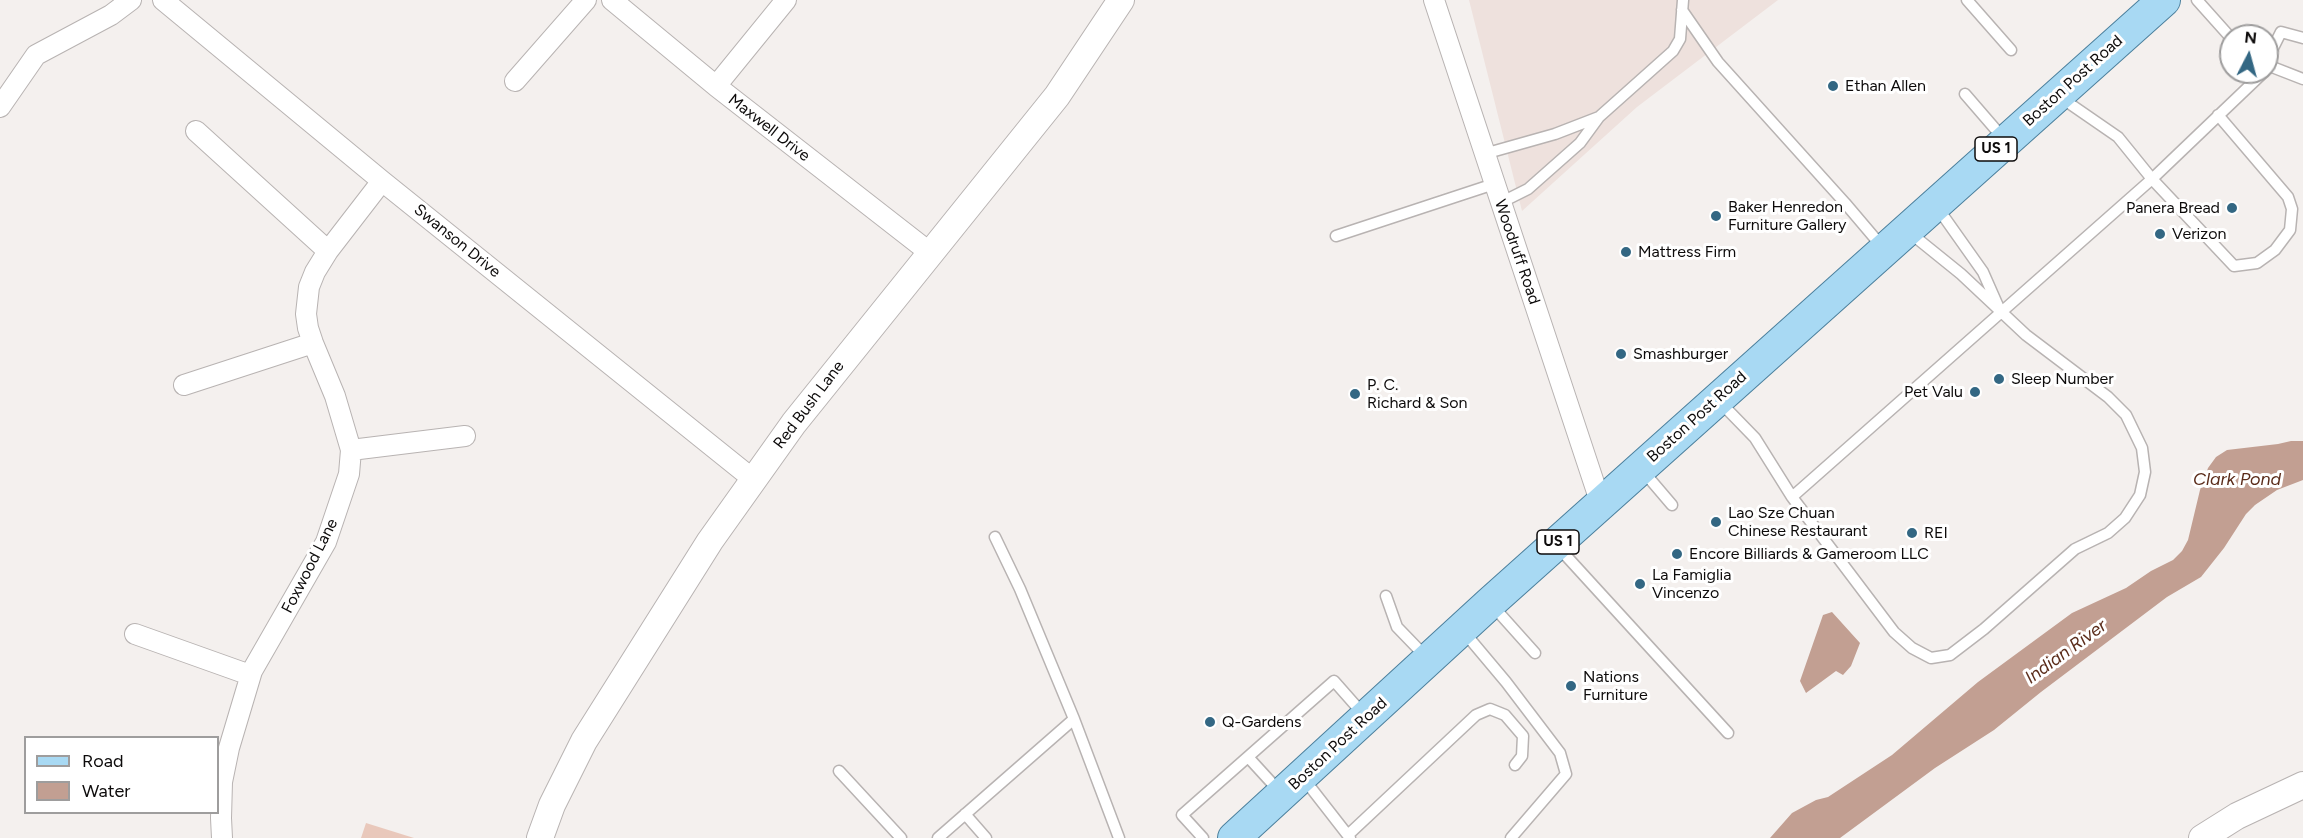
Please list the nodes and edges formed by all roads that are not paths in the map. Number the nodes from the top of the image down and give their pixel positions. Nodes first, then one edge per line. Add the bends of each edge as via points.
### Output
1 (131, 0) edge
2 (163, 0) edge
3 (586, 0) edge
4 (612, 0) edge
5 (786, 0) edge
6 (1121, 0) edge
7 (1434, 0) edge
8 (1967, 0) edge
9 (2164, 0) edge
10 (2197, 0) edge
11 (1683, 5) edge
12 (2219, 25) edge
13 (2279, 37) edge
14 (2303, 38) edge
15 (2011, 50) dead end
16 (2279, 70) edge
17 (2303, 79) edge
18 (516, 81) dead end
19 (2249, 84) edge
20 (716, 86) junction
21 (1965, 94) dead end
22 (2057, 95) junction
23 (0, 107) edge
24 (2218, 115) junction
25 (1599, 117) junction
26 (196, 131) dead end
27 (2006, 141) junction
28 (1484, 154) junction
29 (2152, 178) junction
30 (382, 181) junction
31 (1497, 194) junction
32 (1935, 204) junction
33 (1336, 236) dead end
34 (1895, 239) junction
35 (328, 251) junction
36 (930, 252) junction
37 (2000, 312) junction
38 (313, 344) junction
39 (184, 385) dead end
40 (1717, 399) junction
41 (465, 436) dead end
42 (351, 450) junction
43 (1640, 468) junction
44 (754, 480) junction
45 (1792, 497) junction
46 (1601, 504) junction
47 (1672, 505) dead end
48 (995, 537) dead end
49 (1556, 544) junction
50 (1386, 596) dead end
51 (1490, 603) junction
52 (1461, 629) junction
53 (135, 634) dead end
54 (1535, 653) dead end
55 (1428, 659) junction
56 (250, 675) junction
57 (1367, 718) junction
58 (1074, 719) junction
59 (1728, 733) dead end
60 (1248, 757) junction
61 (1515, 765) dead end
62 (839, 771) dead end
63 (2303, 785) edge
64 (1293, 786) junction
65 (965, 814) junction
66 (1349, 836) edge
67 (222, 838) edge
68 (541, 838) edge
69 (901, 838) edge
70 (938, 838) edge
71 (986, 838) edge
72 (1119, 838) edge
73 (1203, 838) edge
74 (1234, 838) edge
75 (1511, 838) edge
76 (2202, 838) edge

1 - 23 street via 36,55
2 - 30 street, Swanson Drive
3 - 18 street
4 - 20 street, Maxwell Drive
5 - 20 street
6 - 36 street, Red Bush Lane via 1057,96
7 - 28 street, Woodruff Road
8 - 15 lane
9 - 22 main road, Boston Post Road / US 1
10 - 12 lane
11 - 25 lane via 1680,39 1673,51
11 - 34 lane via 1718,62 1845,203
13 - 14 lane via 2281,32
16 - 17 lane
19 - 24 lane
20 - 36 street, Maxwell Drive
21 - 27 lane
22 - 27 main road, Boston Post Road / US 1
22 - 29 lane via 2118,137
24 - 29 lane
24 - 29 lane via 2289,198 2290,230 2275,249 2257,263 2234,266
25 - 28 lane
25 - 31 lane via 1580,143 1528,189
26 - 35 street
27 - 32 main road, Boston Post Road / US 1
28 - 31 street, Woodruff Road
29 - 37 lane
30 - 35 street, Foxwood Lane
30 - 44 street, Swanson Drive
31 - 33 lane
31 - 46 street, Woodruff Road
32 - 34 main road, Boston Post Road / US 1
32 - 37 lane via 1983,272
34 - 37 lane via 1961,274
34 - 40 main road, Boston Post Road / US 1
35 - 38 street, Foxwood Lane via 315,272 307,300
36 - 44 street, Red Bush Lane via 794,423
37 - 45 lane
37 - 45 lane via 2126,415 2145,460 2140,495 2125,518 2108,533 2075,549 1950,655 1931,658 1894,632
38 - 39 street
38 - 42 street, Foxwood Lane via 336,396
40 - 43 main road, Boston Post Road / US 1
40 - 45 lane via 1755,438
41 - 42 street
42 - 56 street, Foxwood Lane via 345,489 326,542
43 - 46 main road, Boston Post Road / US 1
43 - 47 lane
44 - 68 street, Red Bush Lane via 710,541 584,741 552,805
46 - 49 main road, Boston Post Road / US 1
48 - 58 lane
49 - 51 main road, Boston Post Road / US 1
49 - 59 lane
50 - 55 lane via 1397,627
51 - 52 main road, Boston Post Road / US 1
51 - 54 lane
52 - 55 main road, Boston Post Road / US 1
52 - 75 lane via 1560,753 1566,774
53 - 56 street
55 - 57 main road, Boston Post Road / US 1
56 - 67 street, Foxwood Lane via 222,782
57 - 60 lane via 1334,681
57 - 64 main road, Boston Post Road / US 1
58 - 65 lane
58 - 72 lane
60 - 64 lane
60 - 73 lane via 1182,815
61 - 66 lane via 1522,756 1523,736 1505,716 1490,709 1476,715
62 - 69 lane
63 - 76 street via 2237,816
64 - 66 lane
64 - 74 main road, Boston Post Road / US 1
65 - 70 lane
65 - 71 lane

